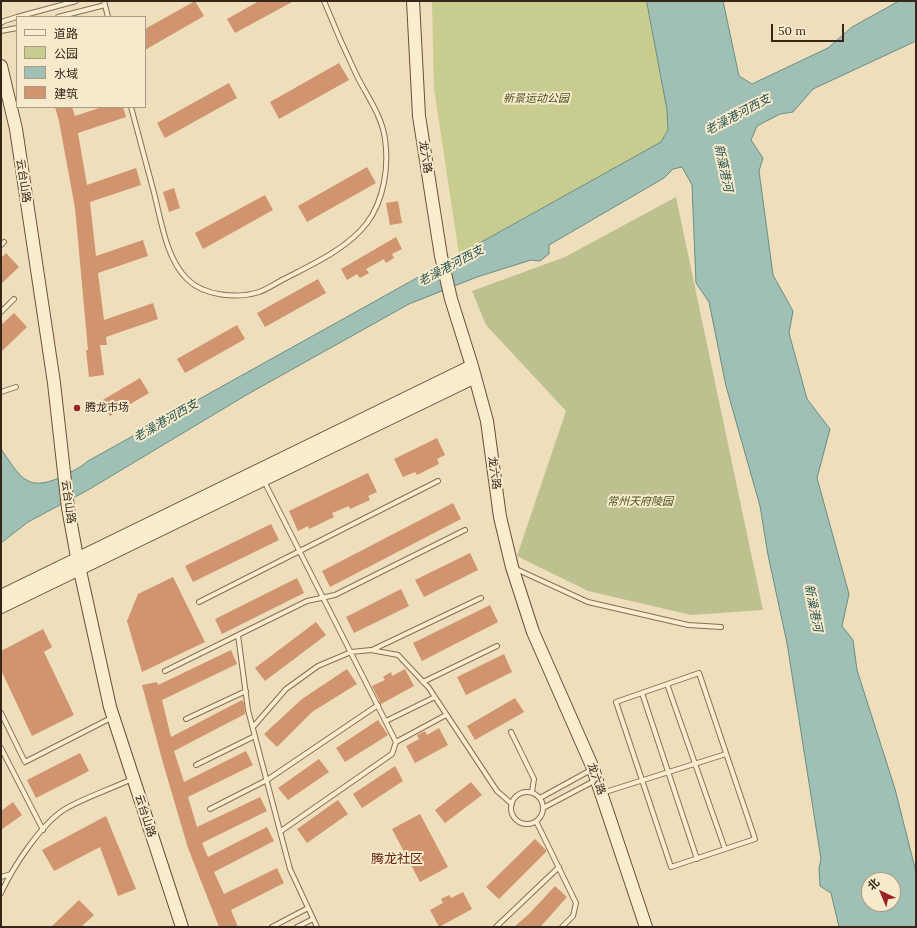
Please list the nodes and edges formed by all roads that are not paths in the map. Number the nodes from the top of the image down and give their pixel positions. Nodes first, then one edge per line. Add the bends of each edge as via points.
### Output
1 (76, 1) edge
2 (324, 1) edge
3 (412, 1) edge
4 (105, 3) edge
5 (21, 16) edge
6 (61, 16) edge
7 (108, 16) edge
8 (16, 17) edge
9 (1, 24) edge
10 (16, 28) edge
11 (1, 31) edge
12 (1, 66) edge
13 (131, 108) edge
14 (14, 299) dead end
15 (1, 312) edge
16 (474, 371) junction
17 (16, 388) dead end
18 (1, 392) edge
19 (263, 479) junction
20 (438, 481) dead end
21 (465, 530) dead end
22 (300, 551) junction
23 (78, 563) junction
24 (512, 567) junction
25 (1, 596) edge
26 (323, 598) junction
27 (481, 598) dead end
28 (199, 602) dead end
29 (1, 607) edge
30 (721, 626) dead end
31 (238, 635) junction
32 (497, 646) dead end
33 (372, 650) junction
34 (351, 652) junction
35 (165, 671) dead end
36 (423, 682) junction
37 (667, 684) junction
38 (246, 691) junction
39 (642, 693) junction
40 (435, 697) junction
41 (378, 705) junction
42 (1, 713) edge
43 (446, 714) junction
44 (113, 717) junction
45 (186, 719) dead end
46 (386, 722) junction
47 (253, 726) junction
48 (511, 732) dead end
49 (255, 736) junction
50 (396, 742) junction
51 (1, 748) edge
52 (726, 754) junction
53 (695, 764) junction
54 (196, 765) dead end
55 (668, 772) junction
56 (595, 774) junction
57 (133, 779) junction
58 (267, 780) junction
59 (642, 780) junction
60 (532, 792) junction
61 (601, 793) junction
62 (540, 798) junction
63 (512, 804) junction
64 (543, 808) junction
65 (210, 809) dead end
66 (536, 821) junction
67 (43, 830) junction
68 (281, 831) junction
69 (725, 849) junction
70 (696, 859) junction
71 (559, 868) junction
72 (11, 874) junction
73 (1, 877) edge
74 (1, 893) edge
75 (308, 908) junction
76 (313, 919) junction
77 (182, 927) edge
78 (272, 927) edge
79 (297, 927) edge
80 (317, 927) edge
81 (496, 927) edge
82 (562, 927) edge
83 (646, 927) edge

1 - 5 lane
2 - 13 lane via 346,52 375,107 385,138 386,159 384,183 377,206 367,223 353,238 324,258 253,293 219,294 201,289 188,280 178,268 168,244
3 - 16 street, 龙六路 via 419,116 441,256 451,299
4 - 6 lane
4 - 7 lane
8 - 9 lane
10 - 11 lane
12 - 23 street, 云台山路 via 16,129 54,383 68,508
14 - 15 lane
16 - 19 street
16 - 23 street
16 - 24 street, 龙六路 via 487,421 500,516
17 - 18 lane
19 - 22 lane
19 - 23 street
20 - 22 lane
21 - 26 lane via 335,595
22 - 26 lane
22 - 28 lane
23 - 25 street
23 - 29 street
23 - 44 street, 云台山路
24 - 30 lane via 588,602 688,625
24 - 56 street, 龙六路 via 533,632
26 - 31 lane via 307,602
26 - 34 lane
27 - 33 lane
31 - 35 lane
31 - 38 lane
32 - 36 lane
33 - 34 lane
33 - 36 lane via 398,655
34 - 41 lane
34 - 47 lane via 318,666 286,689
36 - 40 lane
37 - 39 lane
37 - 52 lane via 699,673
37 - 53 lane
38 - 45 lane
38 - 47 lane
39 - 55 lane
39 - 59 lane via 616,702
40 - 43 lane
40 - 46 lane
41 - 46 lane
41 - 58 lane
42 - 44 lane via 25,762
43 - 50 lane
43 - 63 lane via 497,791
44 - 57 street, 云台山路
46 - 50 lane
47 - 49 lane
48 - 60 lane via 534,780
49 - 54 lane
49 - 58 lane
50 - 68 lane via 392,754
51 - 67 lane
52 - 53 lane
52 - 69 lane via 755,839
53 - 55 lane
53 - 69 lane
55 - 59 lane
55 - 70 lane
56 - 61 street, 龙六路
56 - 62 lane
56 - 64 lane
57 - 67 lane via 65,809
57 - 77 street, 云台山路
58 - 65 lane
58 - 68 lane
59 - 61 lane
59 - 70 lane via 671,867
60 - 62 lane
60 - 63 lane via 518,795
61 - 83 street, 龙六路
62 - 64 lane
63 - 66 lane via 511,809 516,819 526,824
64 - 66 lane
66 - 71 lane
67 - 72 lane
68 - 75 lane via 290,869
69 - 70 lane
71 - 81 lane
71 - 82 lane via 576,903 573,916
72 - 73 lane
72 - 74 lane
75 - 76 lane
75 - 78 lane
76 - 79 lane
76 - 80 lane

